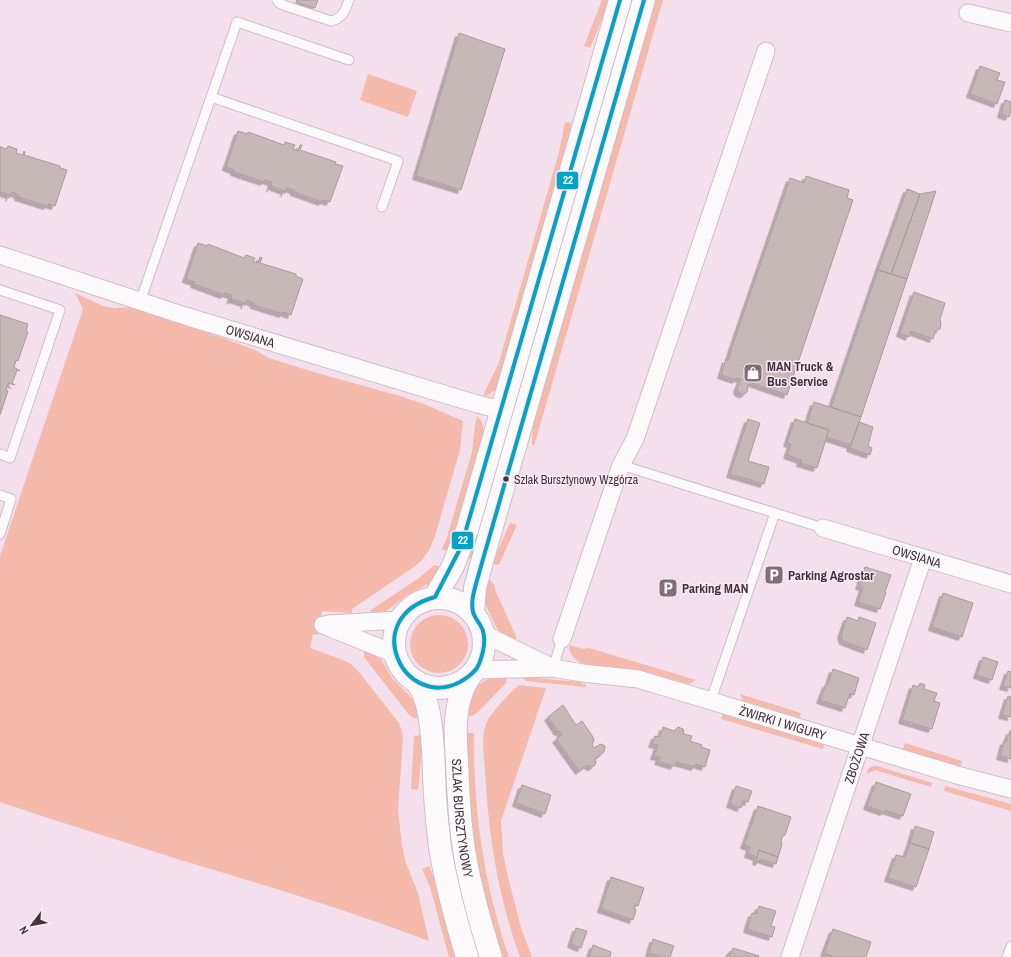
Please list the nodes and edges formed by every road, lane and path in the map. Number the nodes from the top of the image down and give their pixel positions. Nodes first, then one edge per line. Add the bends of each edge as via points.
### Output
1 (277, 0) edge
2 (349, 0) edge
3 (620, 0) edge
4 (644, 0) edge
5 (968, 13) dead end
6 (1011, 23) edge
7 (766, 51) dead end
8 (349, 60) dead end
9 (211, 97) junction
10 (382, 207) dead end
11 (0, 255) edge
12 (0, 290) edge
13 (140, 302) junction
14 (502, 410) junction
15 (0, 454) edge
16 (621, 465) junction
17 (0, 496) edge
18 (775, 513) junction
19 (822, 528) joint
20 (0, 534) edge
21 (923, 558) junction
22 (1011, 584) edge
23 (436, 597) junction
24 (473, 612) junction
25 (400, 620) junction
26 (484, 634) junction
27 (562, 639) joint
28 (395, 654) junction
29 (553, 668) junction
30 (472, 674) junction
31 (416, 682) junction
32 (711, 700) junction
33 (860, 745) junction
34 (1011, 789) edge
35 (1011, 946) edge
36 (467, 957) edge
37 (491, 957) edge
38 (790, 957) edge
39 (1007, 957) edge

1 - 2 lane via 286,6 331,21 342,16
3 - 14 main road
4 - 24 main road via 486,547 475,588
5 - 6 street
7 - 16 street via 635,439
8 - 9 lane via 237,22
9 - 10 lane via 398,161
9 - 13 lane
11 - 13 street, OWSIANA
12 - 15 lane via 60,310 10,458
13 - 14 street, OWSIANA
14 - 23 main road via 461,547
16 - 18 lane
16 - 27 street
17 - 20 lane via 12,499
18 - 19 lane
18 - 32 lane
19 - 21 street, OWSIANA
21 - 22 street, OWSIANA
21 - 33 street, ZBOŻOWA
23 - 24 main road via 456,600
23 - 25 main road via 415,604
24 - 26 main road
25 - 28 main road via 395,631
25 - 28 street via 323,624
26 - 29 street, ŻWIRKI I WIGURY
26 - 30 main road via 484,653
27 - 29 lane
28 - 31 main road via 400,666
29 - 30 street, ŻWIRKI I WIGURY
29 - 32 street, ŻWIRKI I WIGURY via 638,679
30 - 31 main road via 459,684 443,688 427,687
30 - 37 main road, SZLAK BURSZTYNOWY via 461,693 458,709 458,793 463,843 472,891
31 - 36 main road, SZLAK BURSZTYNOWY via 425,696 432,735 440,846 445,876
32 - 33 street, ŻWIRKI I WIGURY
33 - 34 street, ŻWIRKI I WIGURY
33 - 38 street, ZBOŻOWA
35 - 39 lane

